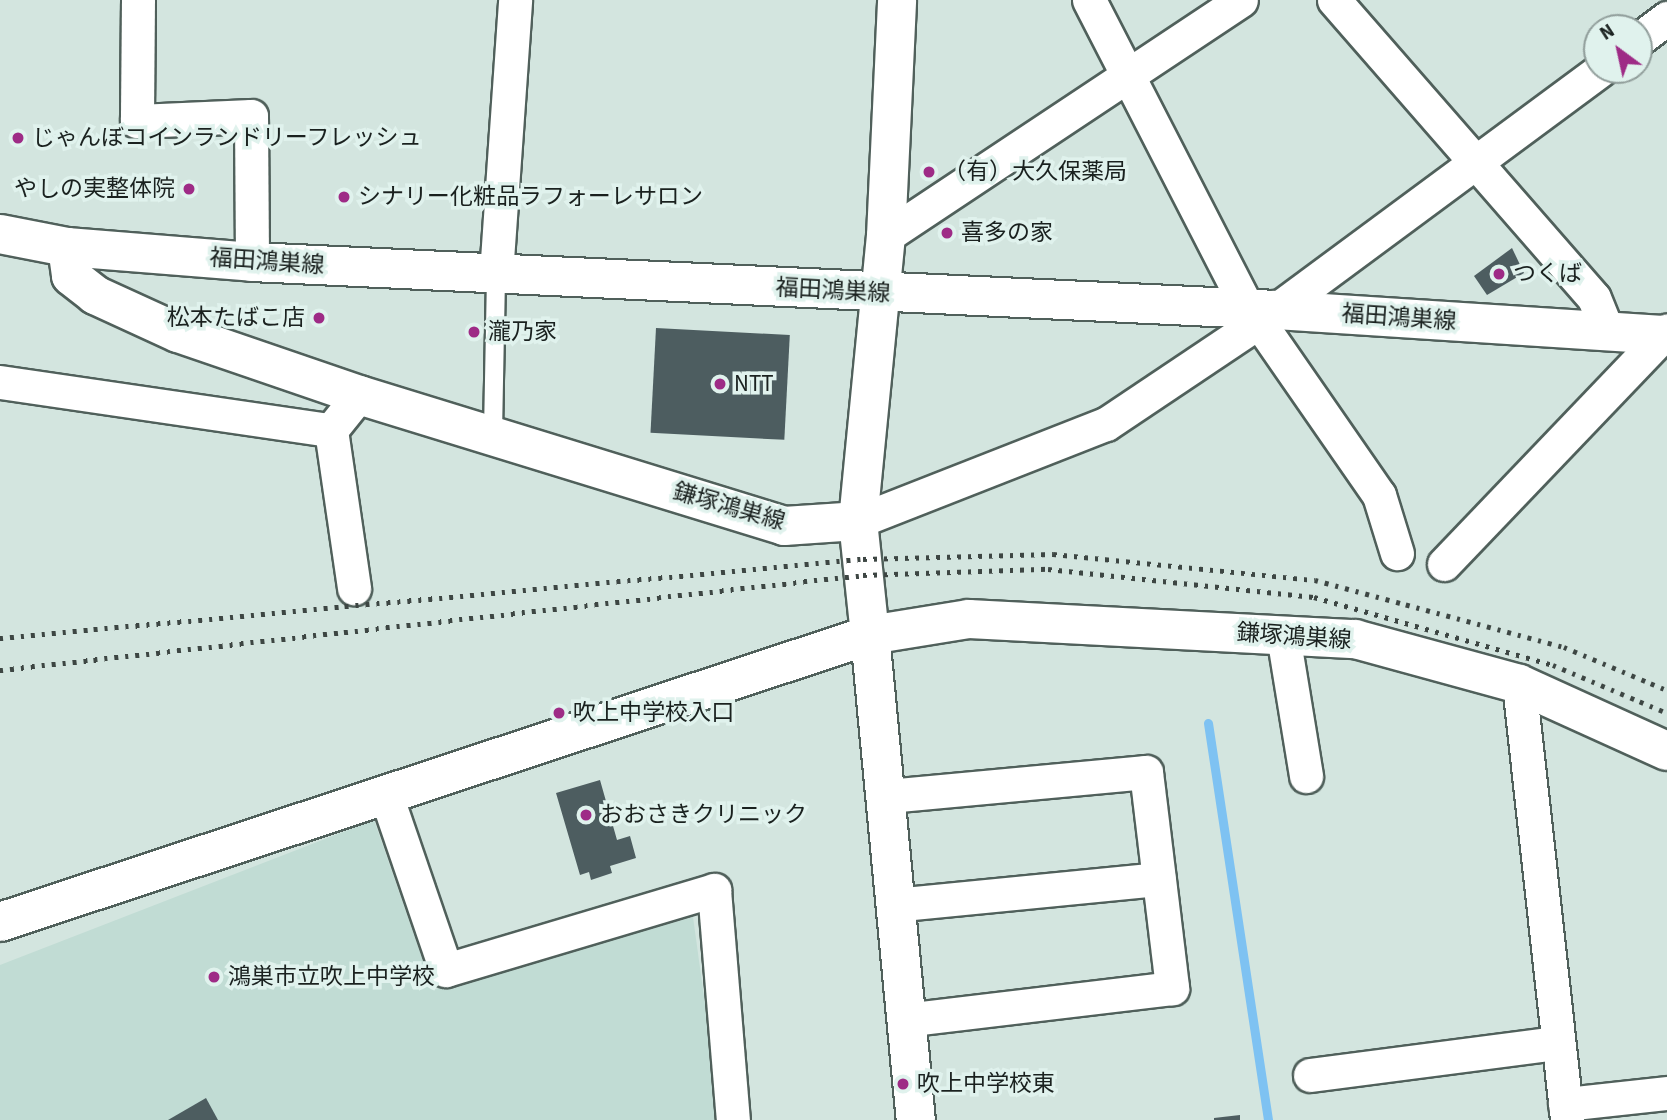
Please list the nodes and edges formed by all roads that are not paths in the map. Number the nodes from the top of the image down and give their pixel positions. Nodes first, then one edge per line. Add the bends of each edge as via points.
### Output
1 (138, 0) edge
2 (515, 0) edge
3 (897, 0) edge
4 (1089, 0) edge
5 (1241, 0) edge
6 (1334, 0) edge
7 (1128, 72) junction
8 (1583, 83) edge
9 (1480, 163) junction
10 (0, 234) edge
11 (886, 236) junction
12 (67, 247) junction
13 (252, 262) junction
14 (496, 274) junction
15 (879, 293) junction
16 (1261, 314) junction
17 (1607, 331) junction
18 (1666, 333) edge
19 (0, 382) edge
20 (359, 395) junction
21 (331, 430) junction
22 (493, 433) junction
23 (858, 522) junction
24 (1397, 553) dead end
25 (1444, 564) dead end
26 (355, 588) dead end
27 (870, 635) junction
28 (1283, 635) junction
29 (1520, 684) junction
30 (1667, 751) edge
31 (1306, 776) dead end
32 (386, 795) junction
33 (888, 796) junction
34 (1159, 879) junction
35 (893, 905) junction
36 (0, 922) edge
37 (905, 1020) junction
38 (1558, 1043) junction
39 (1310, 1075) dead end
40 (1667, 1093) edge
41 (1566, 1112) edge
42 (733, 1120) edge
43 (916, 1120) edge

1 - 13 street via 137,121 251,116
2 - 14 street
3 - 11 main road
4 - 7 street
5 - 7 street
6 - 9 street
7 - 11 street
7 - 16 street
8 - 9 street
9 - 16 street
9 - 17 street via 1594,298
10 - 12 main road, 福田鴻巣線
11 - 15 main road
12 - 13 main road, 福田鴻巣線
12 - 20 main road, 鎌塚鴻巣線 via 71,276 95,295 178,333
13 - 14 main road, 福田鴻巣線
14 - 15 main road, 福田鴻巣線
14 - 22 lane
15 - 16 main road, 福田鴻巣線
15 - 23 main road
16 - 17 main road, 福田鴻巣線
16 - 23 street via 1106,424
16 - 24 street via 1379,495
17 - 18 main road, 福田鴻巣線
18 - 25 street
19 - 21 street
20 - 21 street
20 - 22 main road, 鎌塚鴻巣線
21 - 26 street
22 - 23 main road, 鎌塚鴻巣線 via 784,526
23 - 27 main road
27 - 28 main road, 鎌塚鴻巣線 via 969,619
27 - 32 main road, 鎌塚鴻巣線
27 - 33 main road
28 - 29 main road, 鎌塚鴻巣線 via 1355,639
28 - 31 street
29 - 30 main road, 鎌塚鴻巣線
29 - 38 street
32 - 36 main road, 鎌塚鴻巣線
32 - 42 street via 446,970 714,890
33 - 34 street via 1146,772
33 - 35 main road
34 - 35 street
34 - 37 street via 1172,988
35 - 37 main road
37 - 43 main road
38 - 39 street
38 - 41 street
40 - 41 street

